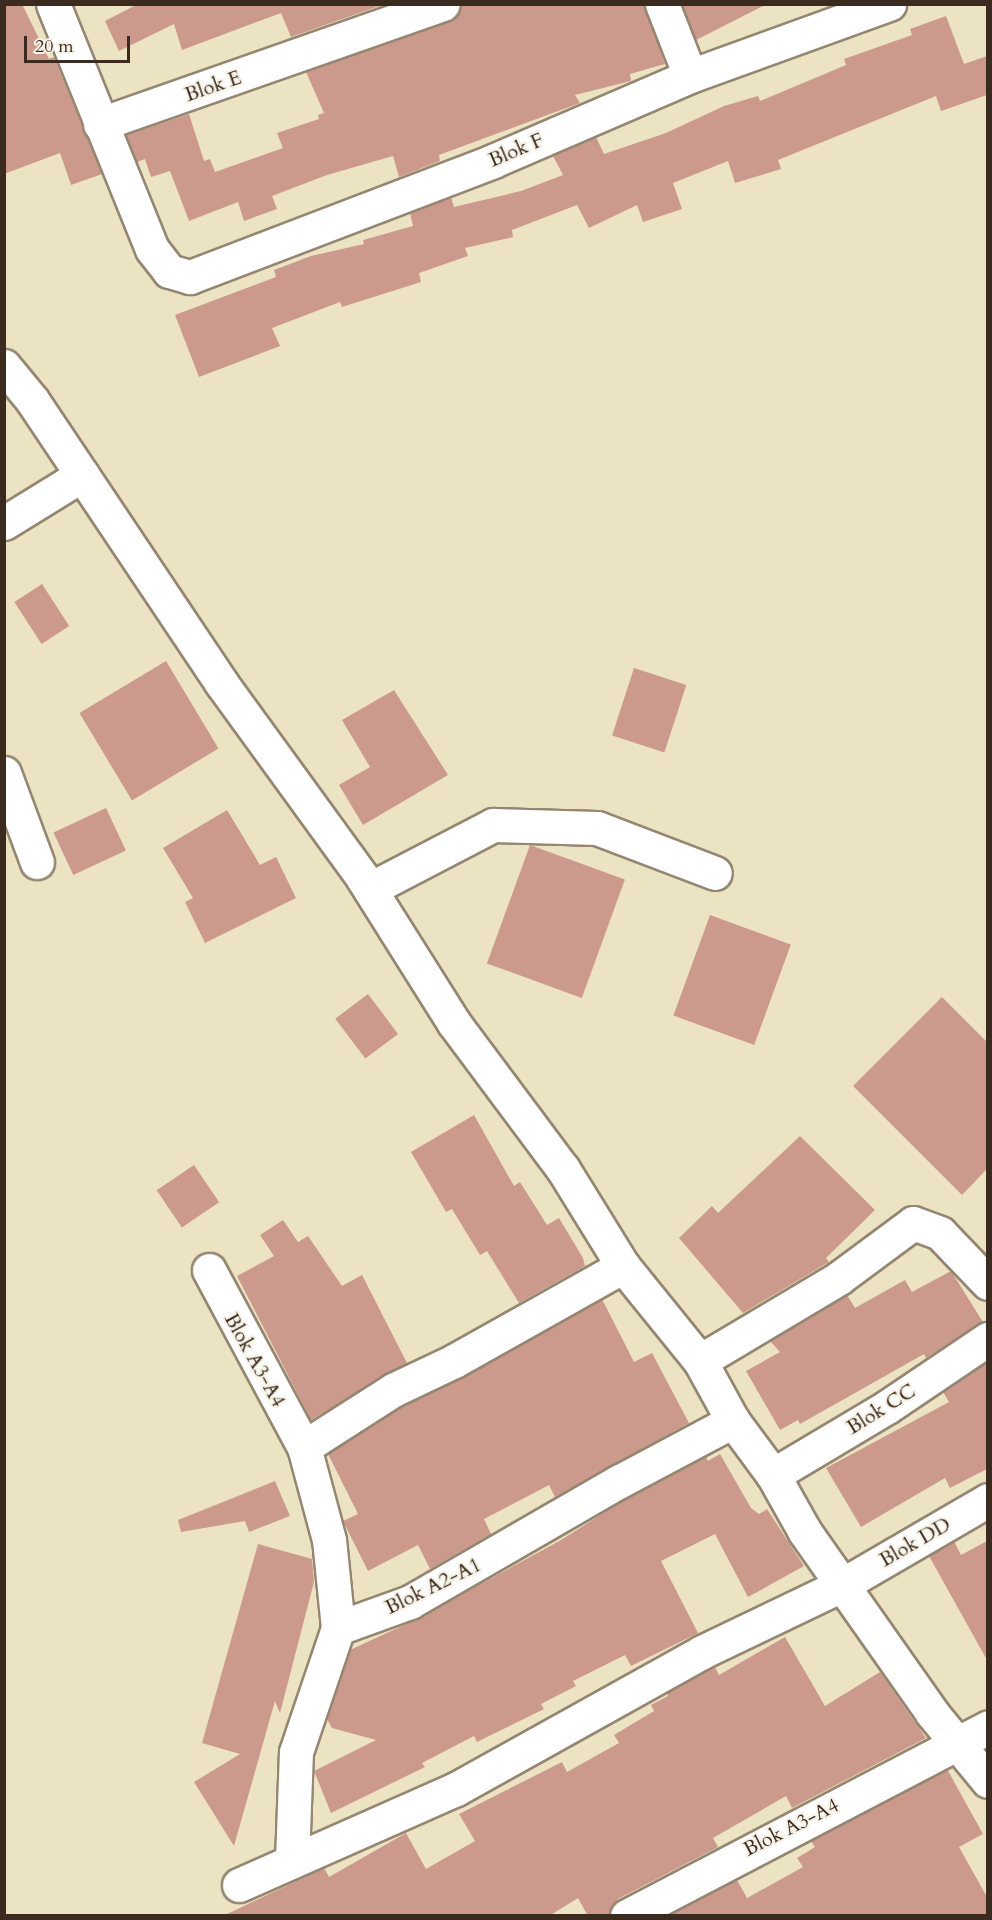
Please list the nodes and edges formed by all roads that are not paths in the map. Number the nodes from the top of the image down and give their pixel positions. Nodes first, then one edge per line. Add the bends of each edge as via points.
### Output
1 (53, 4) edge
2 (443, 4) edge
3 (662, 4) edge
4 (889, 4) edge
5 (836, 14) edge
6 (690, 76) junction
7 (100, 124) junction
8 (4, 366) edge
9 (82, 475) junction
10 (4, 523) edge
11 (4, 773) edge
12 (37, 862) dead end
13 (715, 873) dead end
14 (370, 889) junction
15 (624, 1266) junction
16 (209, 1270) dead end
17 (987, 1283) edge
18 (987, 1339) edge
19 (700, 1361) junction
20 (733, 1421) junction
21 (304, 1447) junction
22 (773, 1474) junction
23 (987, 1500) edge
24 (842, 1585) junction
25 (338, 1628) junction
26 (987, 1727) edge
27 (957, 1741) junction
28 (987, 1781) edge
29 (292, 1860) junction
30 (239, 1885) dead end
31 (627, 1916) edge

1 - 7 street, Blok F
2 - 7 street, Blok E
3 - 6 street
4 - 5 street, Blok F
5 - 6 street, Blok F
6 - 7 street, Blok F via 493,161 190,276 169,271 152,249
8 - 9 street
9 - 10 street
9 - 14 street via 222,684
11 - 12 street
13 - 14 street via 597,828 493,825
14 - 15 street via 454,1023 563,1169
15 - 19 street
15 - 21 street via 454,1361 393,1390
16 - 21 street, Blok A3-A4
17 - 19 street via 940,1233 914,1223 839,1278
18 - 22 street, Blok CC via 887,1407
19 - 20 street
20 - 22 street
20 - 25 street, Blok A2-A1 via 620,1480 410,1602
21 - 25 street, Blok A3-A4 via 329,1540
22 - 24 street via 805,1532
23 - 24 street, Blok DD
24 - 27 street via 932,1713
24 - 29 street, Blok DD via 702,1652 456,1789
25 - 29 street via 296,1752
26 - 27 street, Blok A3-A4
27 - 28 street
27 - 31 street, Blok A3-A4
29 - 30 street, Blok DD

